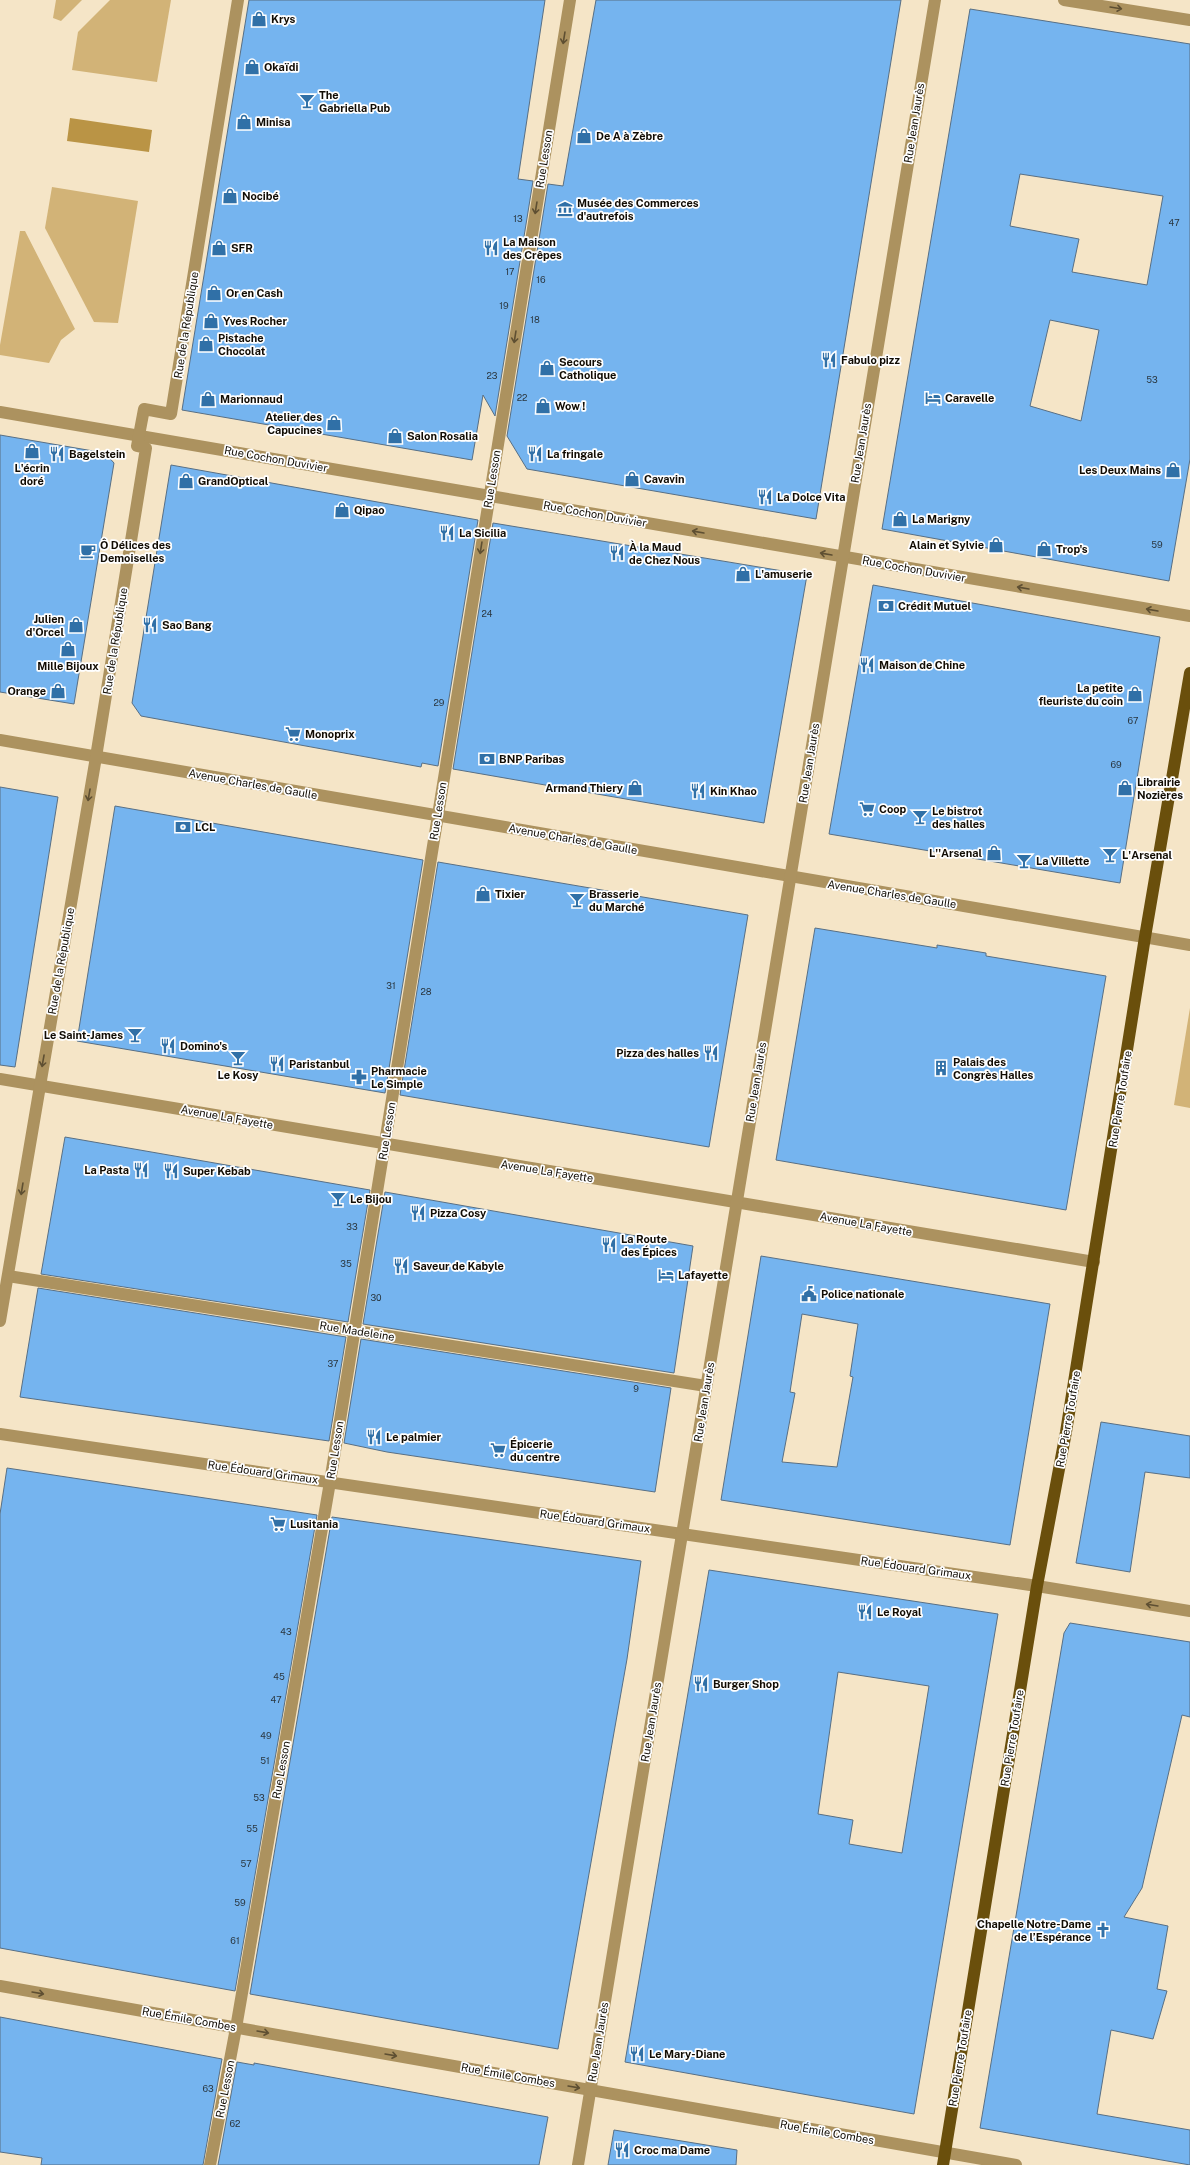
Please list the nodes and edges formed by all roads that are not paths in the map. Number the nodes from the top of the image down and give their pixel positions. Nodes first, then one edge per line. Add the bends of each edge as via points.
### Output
1 (238, 0) edge
2 (570, 0) edge
3 (935, 0) edge
4 (1064, 0) edge
5 (1190, 20) edge
6 (0, 412) edge
7 (139, 436) junction
8 (489, 496) junction
9 (843, 557) junction
10 (1190, 616) edge
11 (1190, 673) edge
12 (0, 740) edge
13 (96, 757) junction
14 (438, 816) junction
15 (790, 876) junction
16 (1145, 937) junction
17 (1190, 945) edge
18 (0, 1079) edge
19 (39, 1085) junction
20 (384, 1144) junction
21 (736, 1202) junction
22 (1094, 1262) junction
23 (8, 1276) junction
24 (0, 1321) edge
25 (354, 1330) junction
26 (706, 1386) junction
27 (0, 1434) edge
28 (330, 1482) junction
29 (682, 1534) junction
30 (1037, 1586) junction
31 (1190, 1611) edge
32 (0, 1986) edge
33 (236, 2028) junction
34 (590, 2090) junction
35 (945, 2152) junction
36 (210, 2165) edge
37 (578, 2165) edge
38 (943, 2165) edge
39 (1016, 2165) edge

1 - 7 street, Rue de la République via 172,414 144,409
2 -> 8 street, Rue Lesson
3 - 9 street, Rue Jean Jaurès
4 -> 5 street
6 - 7 street, Rue Cochon Duvivier
7 - 8 street, Rue Cochon Duvivier
7 - 13 street, Rue de la République via 137,446 146,448
9 -> 8 street, Rue Cochon Duvivier
8 -> 14 street, Rue Lesson
10 -> 9 street, Rue Cochon Duvivier
9 - 15 street, Rue Jean Jaurès
11 - 16 main road, Rue Pierre Toufaire
12 - 13 street, Avenue Charles de Gaulle
13 - 14 street, Avenue Charles de Gaulle
13 -> 19 street, Rue de la République
14 - 15 street, Avenue Charles de Gaulle
14 - 20 street, Rue Lesson
15 - 16 street, Avenue Charles de Gaulle
15 - 21 street, Rue Jean Jaurès
16 - 17 street, Avenue Charles de Gaulle
16 - 22 main road, Rue Pierre Toufaire
18 - 19 street, Avenue La Fayette
19 - 20 street, Avenue La Fayette
19 -> 23 street, Rue de la République
20 - 21 street, Avenue La Fayette
20 - 25 street, Rue Lesson
21 - 22 street, Avenue La Fayette
21 - 26 street, Rue Jean Jaurès
22 - 30 main road, Rue Pierre Toufaire
23 - 24 street, Rue de la République
23 - 25 street, Rue Madeleine
25 - 26 street, Rue Madeleine
25 - 28 street, Rue Lesson
26 - 29 street, Rue Jean Jaurès
27 - 28 street, Rue Édouard Grimaux
28 - 29 street, Rue Édouard Grimaux
28 - 33 street, Rue Lesson
29 - 30 street, Rue Édouard Grimaux
29 - 34 street, Rue Jean Jaurès
31 -> 30 street, Rue Édouard Grimaux
30 - 35 main road, Rue Pierre Toufaire
32 -> 33 street, Rue Émile Combes
33 -> 34 street, Rue Émile Combes
33 - 36 street, Rue Lesson
34 - 35 street, Rue Émile Combes
34 - 37 street, Rue Jean Jaurès
35 - 38 main road, Rue Pierre Toufaire
35 - 39 street, Rue Émile Combes

